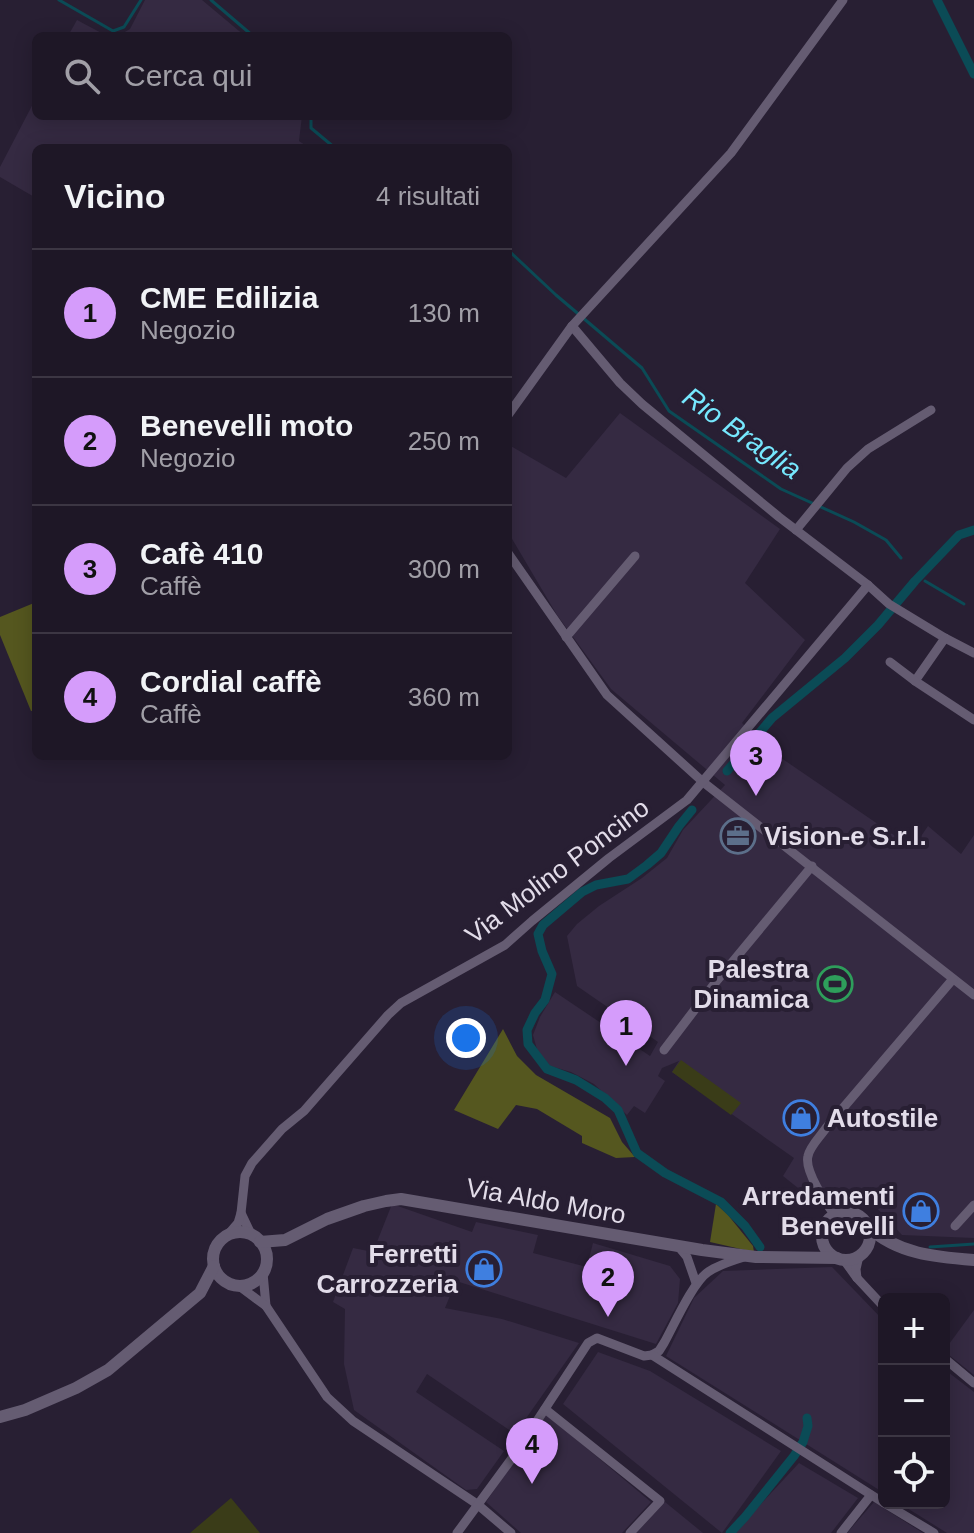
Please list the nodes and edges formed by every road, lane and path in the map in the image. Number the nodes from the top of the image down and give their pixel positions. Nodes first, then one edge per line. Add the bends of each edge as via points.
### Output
1 (843, 0) edge
2 (577, 320) junction
3 (512, 409) edge
4 (931, 410) dead end
5 (796, 530) junction
6 (635, 556) dead end
7 (512, 559) edge
8 (868, 585) junction
9 (566, 637) junction
10 (945, 638) junction
11 (974, 653) edge
12 (890, 662) dead end
13 (915, 681) junction
14 (974, 720) edge
15 (703, 782) junction
16 (812, 866) junction
17 (953, 979) junction
18 (974, 995) edge
19 (664, 1050) dead end
20 (974, 1205) edge
21 (241, 1213) junction
22 (835, 1215) junction
23 (955, 1226) dead end
24 (868, 1227) junction
25 (226, 1237) junction
26 (256, 1239) junction
27 (285, 1240) junction
28 (823, 1243) junction
29 (678, 1246) junction
30 (903, 1249) junction
31 (861, 1255) junction
32 (752, 1256) junction
33 (806, 1257) junction
34 (840, 1259) junction
35 (974, 1260) edge
36 (214, 1266) junction
37 (264, 1269) junction
38 (857, 1278) junction
39 (696, 1283) junction
40 (235, 1285) junction
41 (200, 1293) junction
42 (878, 1301) edge
43 (266, 1306) junction
44 (652, 1355) junction
45 (950, 1363) edge
46 (974, 1383) edge
47 (545, 1409) junction
48 (0, 1417) edge
49 (871, 1495) junction
50 (878, 1499) edge
51 (477, 1504) junction
52 (894, 1509) edge
53 (457, 1533) edge
54 (511, 1533) edge
55 (630, 1533) edge
56 (841, 1533) edge
57 (934, 1533) edge

1 - 2 street via 731,153
2 - 3 street
2 - 5 street via 612,374 642,404
4 - 5 street via 868,449
5 - 8 street
6 - 9 street
7 - 9 street
8 - 10 street
8 - 15 street, Via Molino Poncino
9 - 15 street via 607,695
10 - 11 street
10 - 13 street
12 - 13 street
13 - 14 street
15 - 16 street
15 - 21 street, Via Molino Poncino via 505,945 388,1015 252,1163 245,1176
16 - 17 street
16 - 19 street
17 - 18 street
17 - 22 street via 808,1155 807,1165
20 - 23 street
21 - 25 street, Via Molino Poncino
21 - 26 street
22 - 24 main road via 850,1212
22 - 28 main road via 824,1227
24 - 30 main road
24 - 31 main road via 869,1242
25 - 26 main road via 239,1233
25 - 36 main road via 214,1253
26 - 27 main road, Via Aldo Moro
26 - 37 main road via 265,1251
27 - 29 main road, Via Aldo Moro via 327,1219 401,1199
27 - 37 main road, Via Aldo Moro
28 - 33 main road
28 - 34 main road
29 - 32 main road, Via Aldo Moro
29 - 39 street
30 - 31 main road
30 - 35 main road
31 - 34 main road
31 - 38 street
32 - 33 main road, Via Aldo Moro
32 - 39 street via 717,1267
33 - 34 main road, Via Aldo Moro
34 - 38 street
36 - 40 main road via 222,1279
36 - 41 main road
37 - 40 main road via 253,1283
37 - 43 street
38 - 42 street
39 - 44 street
40 - 41 main road
40 - 43 street
41 - 48 main road via 108,1370
43 - 51 street via 339,1410
44 - 47 street via 597,1338 588,1343
44 - 49 street
45 - 46 street
47 - 51 street
47 - 55 street via 660,1501
49 - 50 street
49 - 56 street
51 - 53 street
51 - 54 street
52 - 57 street

